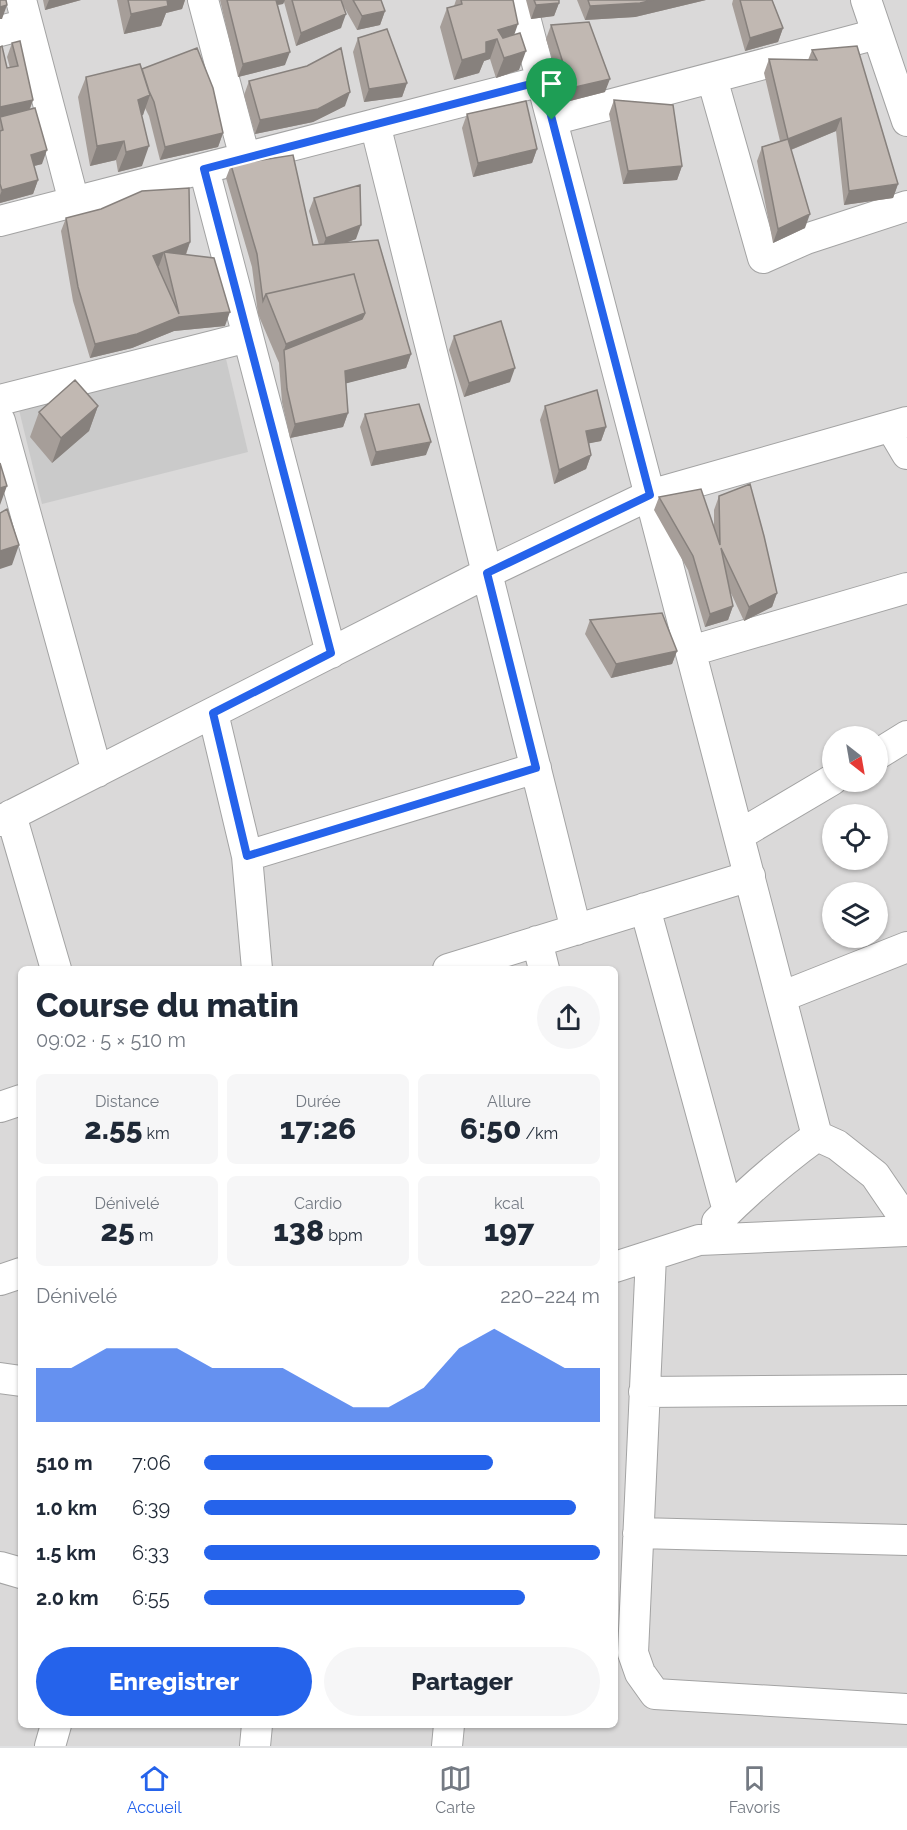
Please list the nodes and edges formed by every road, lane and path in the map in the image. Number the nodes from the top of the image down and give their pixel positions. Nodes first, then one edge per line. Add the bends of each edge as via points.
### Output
1 (203, 0) edge
2 (519, 0) edge
3 (866, 0) edge
4 (16, 18) edge
5 (877, 34) junction
6 (712, 78) junction
7 (542, 81) junction
8 (552, 120) junction
9 (907, 121) edge
10 (375, 124) junction
11 (245, 158) junction
12 (204, 169) junction
13 (74, 202) junction
14 (907, 206) edge
15 (0, 221) edge
16 (248, 337) junction
17 (0, 400) edge
18 (0, 421) edge
19 (899, 424) edge
20 (907, 454) edge
21 (650, 495) junction
22 (487, 573) junction
23 (907, 588) edge
24 (691, 651) junction
25 (331, 653) junction
26 (213, 713) junction
27 (907, 736) edge
28 (888, 748) edge
29 (536, 768) junction
30 (97, 772) junction
31 (822, 786) edge
32 (6, 818) edge
33 (739, 835) junction
34 (247, 856) junction
35 (750, 876) junction
36 (645, 908) junction
37 (576, 930) junction
38 (907, 947) edge
39 (541, 955) edge
40 (55, 966) edge
41 (257, 966) edge
42 (468, 966) edge
43 (781, 997) junction
44 (18, 1101) edge
45 (0, 1107) edge
46 (817, 1136) junction
47 (728, 1211) junction
48 (907, 1222) edge
49 (907, 1231) edge
50 (699, 1240) junction
51 (651, 1256) junction
52 (618, 1266) edge
53 (18, 1275) edge
54 (0, 1280) edge
55 (0, 1378) edge
56 (18, 1381) edge
57 (907, 1390) edge
58 (644, 1392) junction
59 (638, 1533) junction
60 (907, 1540) edge
61 (0, 1567) edge
62 (18, 1572) edge
63 (907, 1708) edge
64 (55, 1728) edge
65 (257, 1728) edge
66 (449, 1728) edge
67 (50, 1746) edge
68 (255, 1746) edge
69 (447, 1746) edge

1 - 11 street
2 - 7 street
3 - 5 street
4 - 13 street
5 - 6 street
5 - 9 street
6 - 8 street
6 - 14 street via 763,258 806,239
7 - 8 street
7 - 10 street
8 - 21 street
10 - 11 street
10 - 22 street
11 - 12 street
12 - 13 street
12 - 16 street
13 - 15 street
16 - 17 street
16 - 25 street
18 - 30 street
19 - 20 street
19 - 21 street
21 - 22 street
21 - 24 street
22 - 25 street
22 - 29 street
23 - 24 street
24 - 33 street
25 - 26 street
26 - 30 street
26 - 34 street
27 - 28 street
29 - 34 street
29 - 37 street
30 - 32 street
31 - 33 street
32 - 40 street
33 - 35 street
34 - 41 street
35 - 36 street
35 - 43 street
36 - 37 street
36 - 47 street
37 - 39 street
38 - 43 street
39 - 42 street
43 - 46 street
44 - 45 street
46 - 47 street
46 - 48 street via 837,1145 875,1175
47 - 50 street
49 - 50 street
50 - 51 street
51 - 52 street
51 - 58 street
53 - 54 street
55 - 56 street
57 - 58 street
58 - 59 street
59 - 60 street
59 - 63 street via 633,1653 640,1673 655,1694
61 - 62 street
64 - 67 street
65 - 68 street
66 - 69 street

